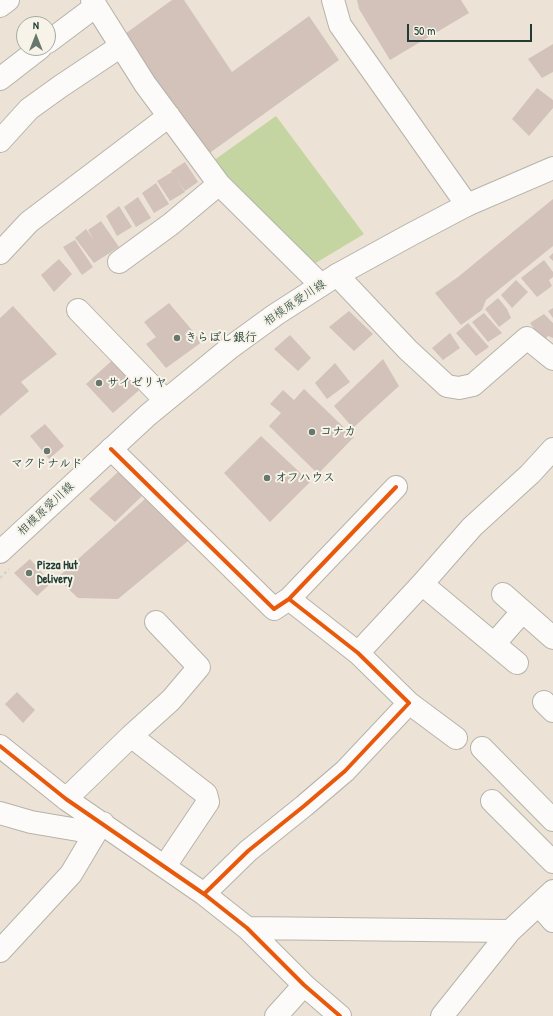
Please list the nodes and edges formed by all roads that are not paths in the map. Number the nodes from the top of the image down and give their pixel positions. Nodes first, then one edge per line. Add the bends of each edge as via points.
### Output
1 (8, 0) edge
2 (333, 0) edge
3 (94, 3) edge
4 (0, 6) edge
5 (56, 35) edge
6 (121, 46) junction
7 (30, 56) edge
8 (0, 79) edge
9 (169, 116) junction
10 (0, 141) edge
11 (553, 168) edge
12 (219, 184) junction
13 (467, 205) junction
14 (0, 254) edge
15 (120, 262) dead end
16 (329, 280) junction
17 (78, 310) dead end
18 (553, 359) edge
19 (166, 400) junction
20 (111, 449) junction
21 (553, 449) edge
22 (396, 487) dead end
23 (6, 560) edge
24 (422, 584) junction
25 (503, 594) dead end
26 (289, 599) junction
27 (522, 612) junction
28 (156, 622) dead end
29 (553, 638) edge
30 (494, 644) junction
31 (358, 653) junction
32 (517, 663) dead end
33 (409, 703) junction
34 (131, 736) junction
35 (456, 738) dead end
36 (0, 746) edge
37 (482, 748) dead end
38 (66, 799) junction
39 (492, 801) dead end
40 (0, 813) edge
41 (553, 820) edge
42 (99, 827) junction
43 (553, 862) edge
44 (165, 866) junction
45 (204, 894) junction
46 (546, 898) edge
47 (553, 922) edge
48 (247, 928) junction
49 (510, 931) junction
50 (0, 951) edge
51 (304, 985) junction
52 (276, 1016) edge
53 (340, 1016) edge
54 (442, 1016) edge

1 - 4 street
2 - 13 street via 340,25
3 - 5 street
3 - 6 street
6 - 9 street
6 - 10 street via 30,109
7 - 8 street
9 - 12 street
9 - 14 street via 29,222
11 - 13 street, 相模原愛川線
12 - 15 street
12 - 16 street
13 - 16 street, 相模原愛川線
16 - 18 street via 447,386 459,388 473,385 527,338
16 - 19 street, 相模原愛川線 via 274,315
17 - 19 street
19 - 20 street, 相模原愛川線
20 - 23 street, 相模原愛川線
20 - 26 street via 274,609
21 - 24 street via 530,474 472,527
22 - 26 street
24 - 30 street
24 - 31 street
25 - 27 street
26 - 31 street
27 - 29 street
27 - 30 street
28 - 34 street via 200,667 171,700
30 - 32 street
31 - 33 street
33 - 35 street
33 - 45 street via 345,771 248,851
34 - 38 street
34 - 44 street via 206,794 208,802
36 - 38 street
37 - 41 street
38 - 42 street
39 - 43 street
40 - 42 street via 31,822
42 - 44 street
42 - 50 street via 67,878
44 - 45 street
45 - 48 street
46 - 47 street
46 - 49 street
48 - 49 street
48 - 51 street
49 - 54 street
51 - 52 street
51 - 53 street

